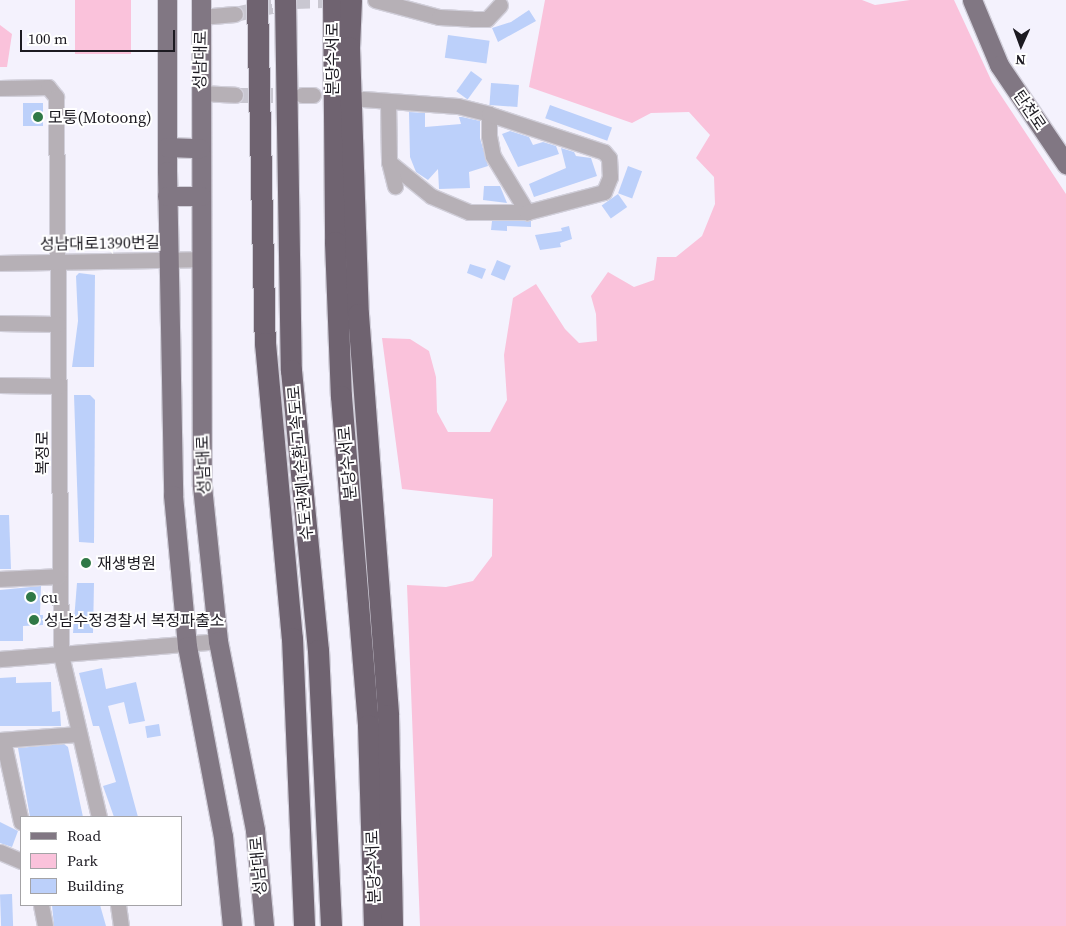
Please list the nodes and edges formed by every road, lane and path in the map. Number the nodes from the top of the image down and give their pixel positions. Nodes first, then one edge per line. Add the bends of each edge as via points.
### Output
1 (167, 0) edge
2 (257, 0) edge
3 (285, 0) edge
4 (333, 0) edge
5 (351, 0) edge
6 (375, 0) edge
7 (972, 0) edge
8 (500, 5) dead end
9 (201, 8) edge
10 (234, 14) tunnel mouth
11 (0, 88) edge
12 (200, 93) junction
13 (235, 95) tunnel mouth
14 (363, 98) dead end
15 (388, 102) junction
16 (489, 114) junction
17 (167, 147) junction
18 (200, 148) junction
19 (389, 162) junction
20 (1066, 164) edge
21 (395, 186) dead end
22 (167, 196) junction
23 (201, 196) junction
24 (527, 212) junction
25 (168, 259) junction
26 (201, 259) junction
27 (56, 261) junction
28 (0, 263) edge
29 (0, 323) edge
30 (58, 324) junction
31 (0, 385) edge
32 (59, 386) junction
33 (59, 576) junction
34 (0, 578) edge
35 (218, 641) junction
36 (187, 646) junction
37 (61, 655) junction
38 (0, 658) edge
39 (78, 734) junction
40 (1, 740) edge
41 (98, 816) edge
42 (20, 818) edge
43 (0, 852) edge
44 (20, 861) edge
45 (41, 906) edge
46 (118, 906) edge
47 (45, 926) edge
48 (121, 926) edge
49 (232, 926) edge
50 (264, 926) edge
51 (304, 926) edge
52 (331, 926) edge
53 (374, 926) edge
54 (392, 926) edge

1 - 17 main road, 성남대로
2 - 51 highway, 수도권제1순환고속도로 via 265,343 292,638
3 - 52 highway, 수도권제1순환고속도로 via 291,370 318,650
4 - 53 highway, 분당수서로 via 334,242 341,387 368,725
5 - 54 highway, 분당수서로 via 349,47 358,314 388,715
6 - 8 street via 439,17 472,19 486,19
7 - 20 main road, 탄천로 via 999,64
9 - 10 street
9 - 12 main road, 성남대로
11 - 27 street, 복정로 via 48,87 56,97
12 - 13 street
12 - 18 main road, 성남대로
14 - 15 street
15 - 16 street via 458,106
15 - 19 street
16 - 24 street via 493,156
16 - 24 street via 604,152 609,158 610,176 604,192
17 - 18 main road
17 - 22 main road, 성남대로
18 - 23 main road, 성남대로
19 - 21 street
19 - 24 street via 432,196 470,212
22 - 23 main road
22 - 25 main road, 성남대로
23 - 26 main road, 성남대로
25 - 26 street, 성남대로1390번길
25 - 27 street, 성남대로1390번길
25 - 36 main road, 성남대로 via 173,495
26 - 35 main road, 성남대로 via 202,486
27 - 28 street, 성남대로1390번길
27 - 30 street, 복정로
29 - 30 street
30 - 32 street, 복정로
31 - 32 street
32 - 33 street, 복정로
33 - 34 street
33 - 37 street, 복정로
35 - 36 street
35 - 50 main road, 성남대로 via 255,830
36 - 37 street
36 - 49 main road, 성남대로 via 223,836
37 - 38 street
37 - 39 street, 복정로
39 - 40 street
39 - 41 street, 복정로
40 - 42 street
43 - 44 street
45 - 47 street
46 - 48 street

